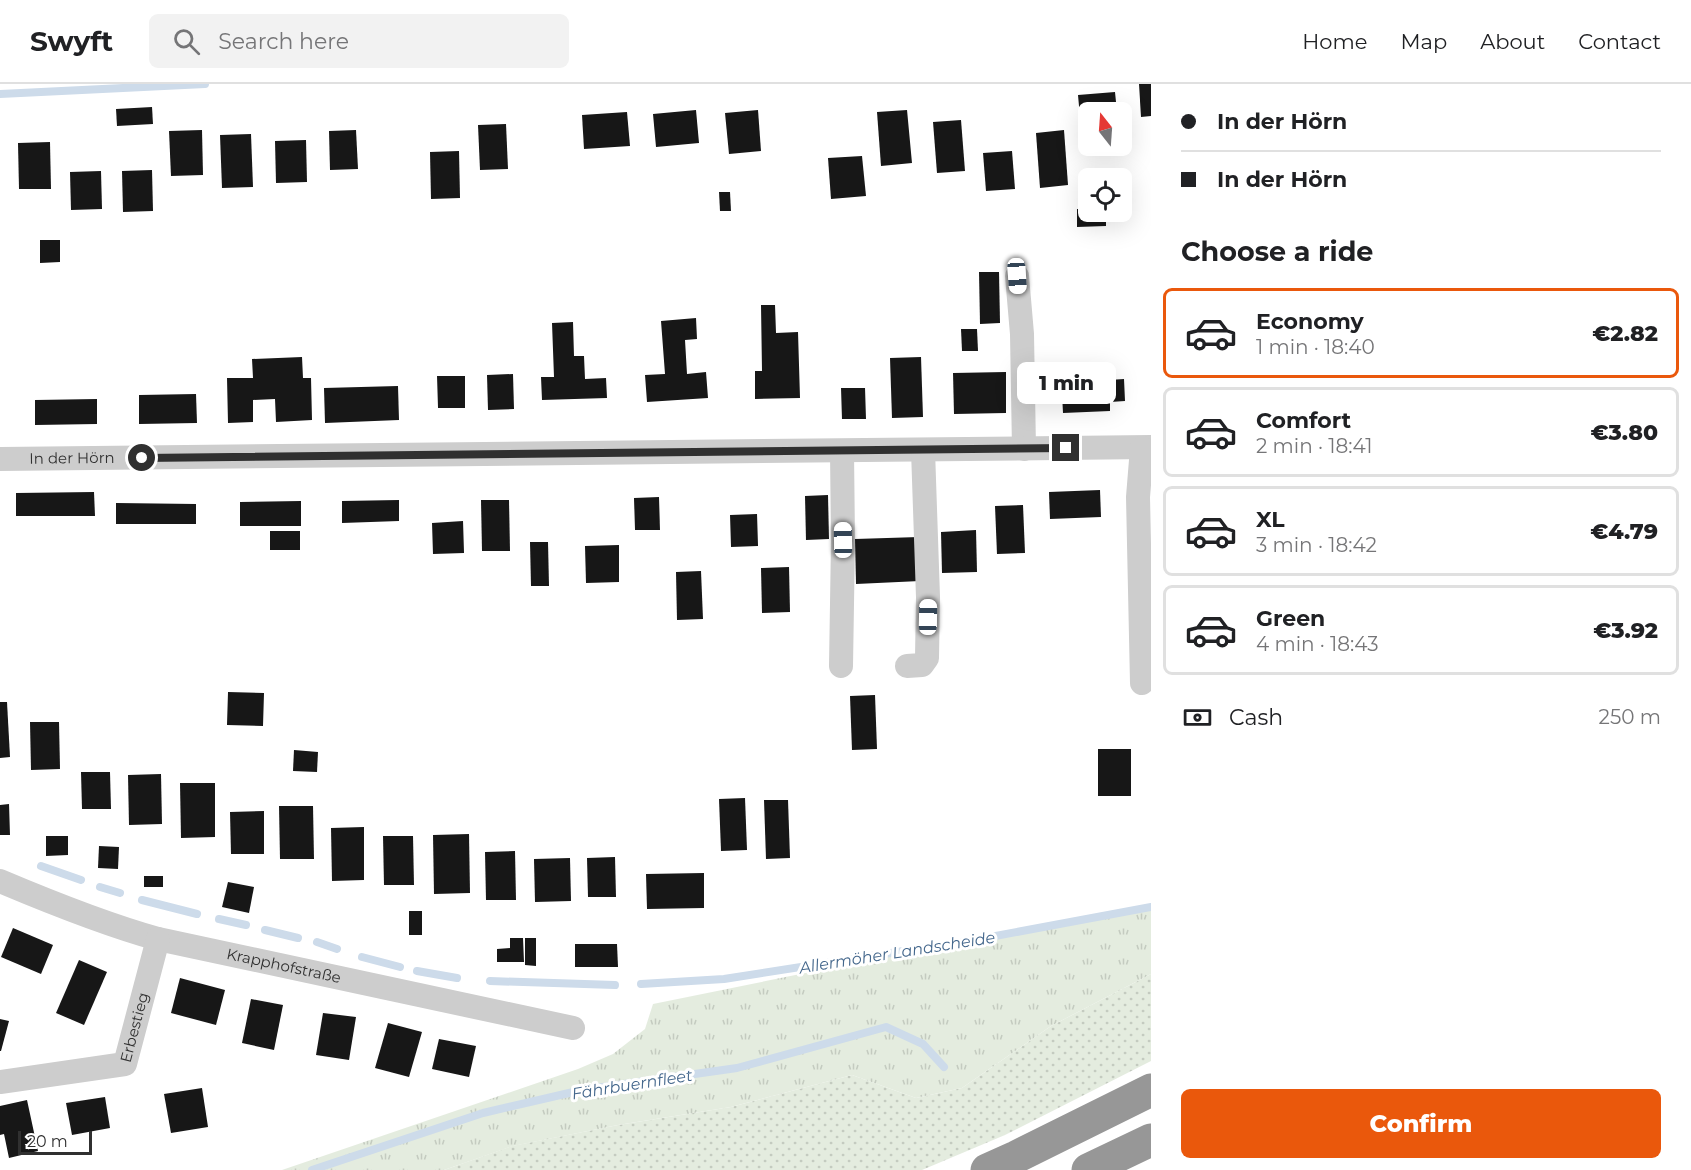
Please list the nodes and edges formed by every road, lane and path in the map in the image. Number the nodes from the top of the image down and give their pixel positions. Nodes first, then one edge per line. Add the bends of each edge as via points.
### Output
1 (1017, 276) dead end
2 (1146, 448) edge
3 (1024, 449) junction
4 (923, 450) junction
5 (842, 451) junction
6 (0, 459) edge
7 (841, 666) dead end
8 (907, 666) dead end
9 (1142, 683) dead end
10 (0, 881) edge
11 (158, 939) junction
12 (573, 1028) dead end
13 (0, 1082) edge
14 (1151, 1090) edge
15 (1151, 1140) edge
16 (987, 1170) edge
17 (1088, 1170) edge

1 - 3 street
2 - 3 street, In der Hörn
2 - 9 street via 1138,497
3 - 4 street, In der Hörn
4 - 5 street, In der Hörn
4 - 8 street via 927,658 922,665
5 - 6 street, In der Hörn
5 - 7 street
10 - 11 street, Krapphofstraße via 80,914
11 - 12 street, Krapphofstraße
11 - 13 street, Erbestieg via 125,1064
14 - 16 highway
15 - 17 highway

